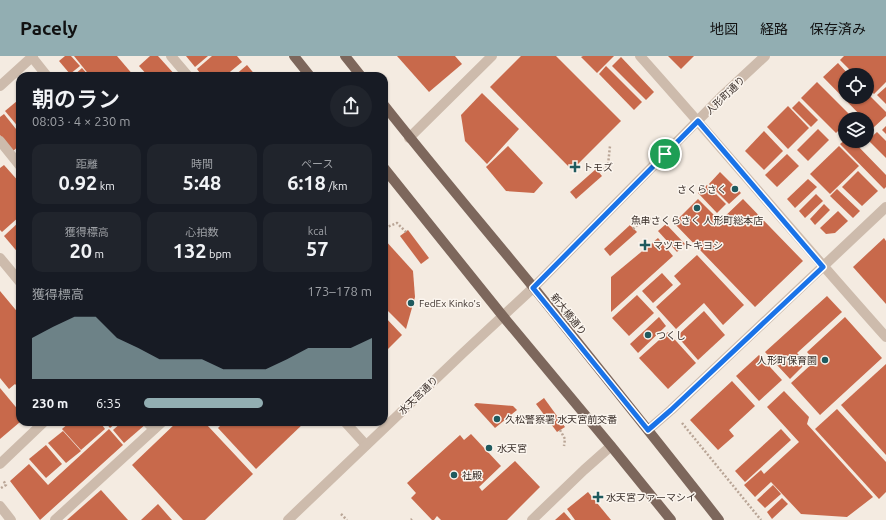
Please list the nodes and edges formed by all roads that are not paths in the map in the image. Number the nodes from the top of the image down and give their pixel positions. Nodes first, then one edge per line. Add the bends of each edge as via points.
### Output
1 (32, 56) edge
2 (171, 56) edge
3 (294, 56) edge
4 (345, 56) edge
5 (492, 56) edge
6 (640, 56) edge
7 (765, 56) edge
8 (44, 72) edge
9 (185, 72) edge
10 (307, 72) edge
11 (358, 72) edge
12 (0, 86) edge
13 (388, 110) edge
14 (698, 121) junction
15 (409, 138) junction
16 (0, 141) edge
17 (16, 161) edge
18 (388, 173) edge
19 (886, 207) edge
20 (0, 258) edge
21 (823, 267) junction
22 (16, 277) edge
23 (533, 288) junction
24 (502, 315) junction
25 (886, 337) edge
26 (388, 424) edge
27 (40, 426) edge
28 (150, 426) edge
29 (349, 426) edge
30 (386, 426) edge
31 (648, 430) junction
32 (366, 445) junction
33 (611, 446) junction
34 (0, 464) edge
35 (0, 506) edge
36 (11, 520) edge
37 (55, 520) edge
38 (288, 520) edge
39 (534, 520) edge
40 (671, 520) edge
41 (719, 520) edge

1 - 8 street
1 - 12 street
2 - 9 street
3 - 10 main road
4 - 11 main road
5 - 15 street
6 - 14 street
7 - 14 street, 人形町通り
13 - 15 main road, 新大橋通り
14 - 21 street
14 - 23 street, 人形町通り
15 - 23 main road, 新大橋通り
16 - 17 street
18 - 24 main road
19 - 21 street
20 - 22 street
21 - 25 street
21 - 31 street
23 - 24 street, 水天宮通り
23 - 31 main road, 新大橋通り
24 - 26 street, 水天宮通り
24 - 33 main road
27 - 34 street
28 - 37 street
29 - 32 street
30 - 32 street, 水天宮通り
31 - 41 main road, 新大橋通り
32 - 38 street, 水天宮通り
33 - 39 street
33 - 40 main road
35 - 36 street

